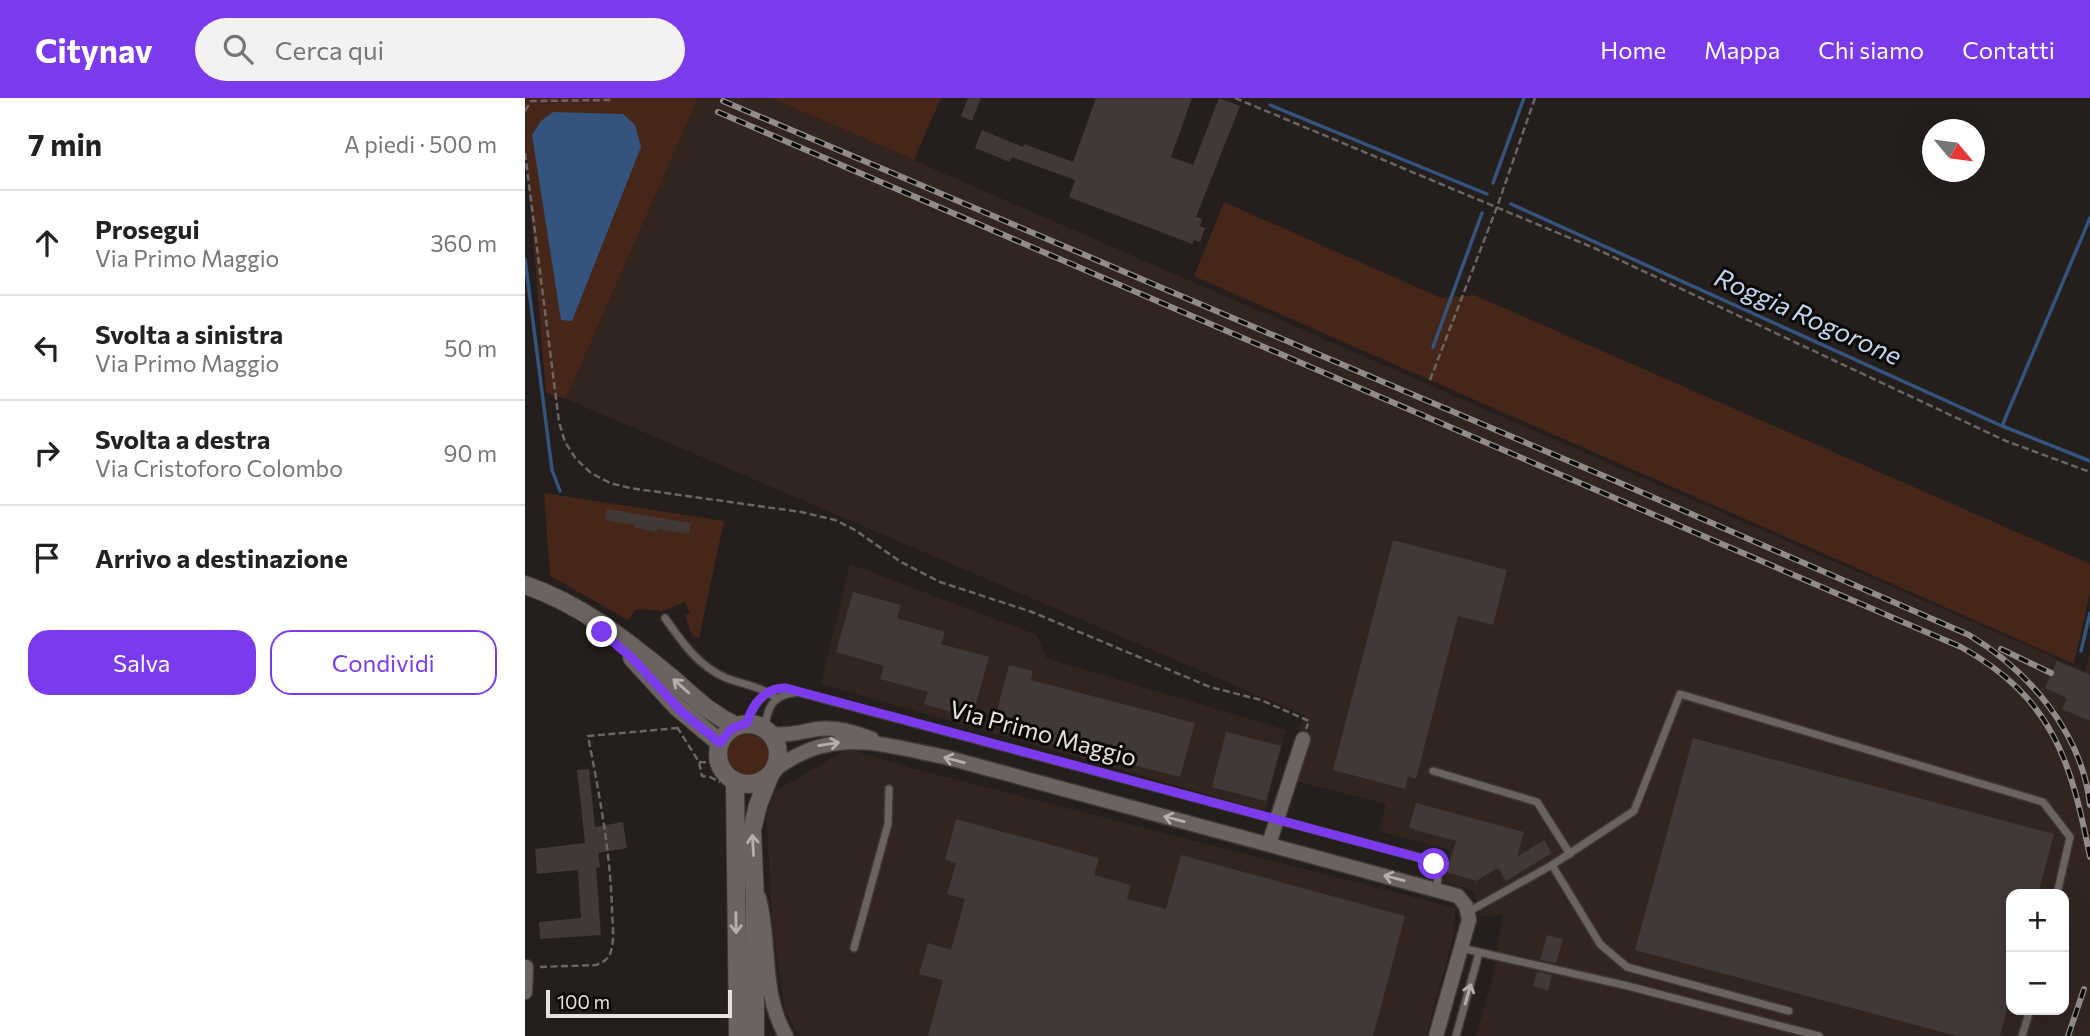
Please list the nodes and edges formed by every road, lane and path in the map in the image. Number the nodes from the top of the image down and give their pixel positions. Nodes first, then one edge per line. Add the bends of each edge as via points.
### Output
1 (1235, 98) edge
2 (1535, 98) edge
3 (612, 100) dead end
4 (525, 111) edge
5 (525, 153) edge
6 (1497, 207) junction
7 (1430, 380) dead end
8 (2090, 472) edge
9 (525, 587) edge
10 (665, 618) dead end
11 (768, 692) junction
12 (799, 693) junction
13 (776, 698) junction
14 (672, 719) dead end
15 (741, 725) junction
16 (678, 728) junction
17 (768, 731) junction
18 (1303, 739) joint
19 (720, 743) junction
20 (890, 746) junction
21 (719, 763) junction
22 (1433, 771) dead end
23 (772, 772) junction
24 (735, 781) junction
25 (890, 789) dead end
26 (1275, 819) junction
27 (1269, 844) junction
28 (1570, 854) junction
29 (1552, 866) junction
30 (755, 884) junction
31 (1436, 889) junction
32 (2058, 889) edge
33 (1468, 912) junction
34 (854, 948) dead end
35 (1461, 948) junction
36 (1479, 953) junction
37 (526, 967) edge
38 (525, 992) edge
39 (1789, 1012) dead end
40 (2028, 1015) edge
41 (738, 1036) edge
42 (755, 1036) edge
43 (786, 1036) edge
44 (1436, 1036) edge
45 (1456, 1036) edge
46 (1819, 1036) edge
47 (2022, 1036) edge

1 - 6 path
2 - 6 path
3 - 4 path via 531,101
5 - 18 path via 559,422 570,451 591,473 620,486 835,520 940,582 1031,612 1210,687 1261,700 1309,721
6 - 7 path
6 - 8 path via 2006,441
15 -> 9 street via 708,712 599,621 561,599
9 - 19 street via 611,639 676,706
10 - 11 lane via 708,668
11 - 12 lane, Via Primo Maggio via 783,688
11 - 13 lane
11 - 15 lane
12 - 13 lane, Via Primo Maggio
12 - 26 lane, Via Primo Maggio
13 - 17 lane via 767,711
14 - 16 path
15 - 17 street
15 - 19 street
16 - 21 path via 699,762
16 - 37 path via 588,736 611,869 611,953 596,965
17 - 20 street, Via Primo Maggio via 790,736 838,729
17 - 23 street via 779,752
18 - 26 street
19 - 21 street
23 -> 20 street, Via Primo Maggio via 796,755 827,743
27 -> 20 street, Via Primo Maggio
21 - 24 street
22 - 28 lane via 1537,802
23 - 24 street via 761,782
30 -> 23 street via 753,825
24 -> 41 street
25 - 34 lane via 888,824
26 - 27 street
26 - 31 lane, Via Primo Maggio via 1431,862 1438,872
31 -> 27 street, Via Primo Maggio
28 - 29 lane
28 - 32 lane via 1634,811 1680,694 2043,802 2070,837
29 - 33 lane
29 - 39 lane via 1600,944 1627,967
30 - 42 street
30 - 43 street via 765,923 770,994
31 - 33 street, Via Primo Maggio via 1458,896
33 - 35 street
35 - 36 lane
35 - 44 street
45 -> 36 lane
36 - 46 lane
37 - 38 street
40 - 47 lane

